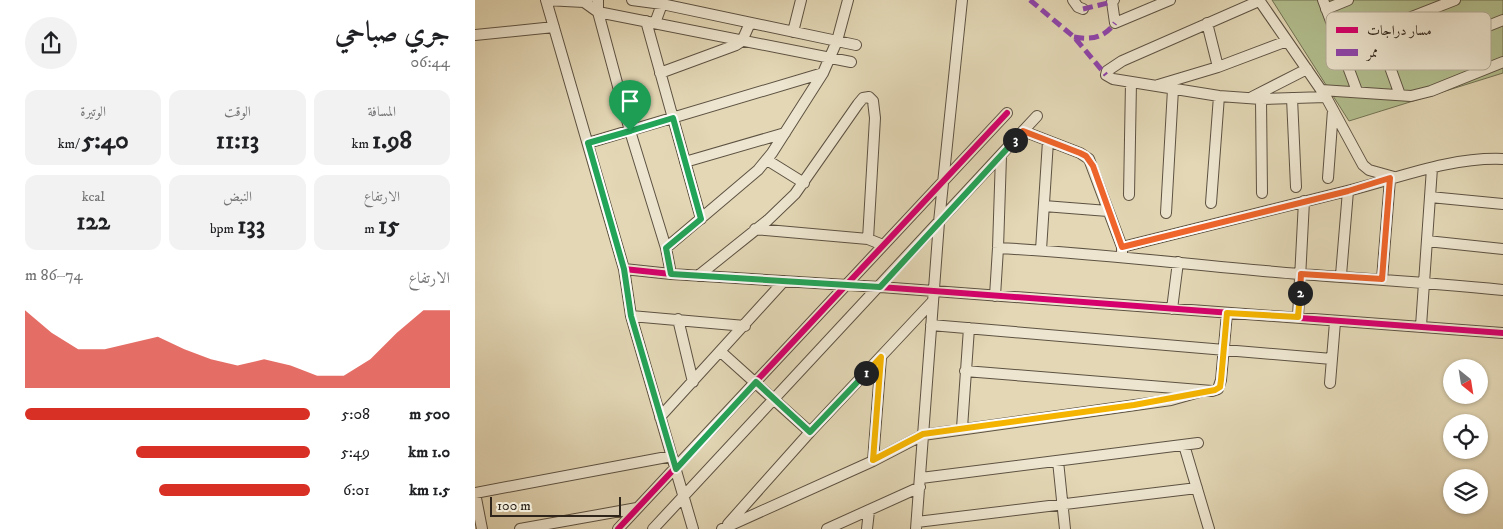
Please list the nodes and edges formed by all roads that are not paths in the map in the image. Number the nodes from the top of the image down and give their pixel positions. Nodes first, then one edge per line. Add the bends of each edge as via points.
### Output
1 (546, 0) edge
2 (598, 0) edge
3 (639, 0) edge
4 (801, 0) edge
5 (848, 0) edge
6 (962, 0) edge
7 (1073, 0) edge
8 (1114, 0) edge
9 (1170, 0) edge
10 (1259, 0) edge
11 (1348, 0) edge
12 (1455, 0) edge
13 (586, 1) edge
14 (662, 4) junction
15 (1324, 4) edge
16 (1083, 9) dead end
17 (598, 12) junction
18 (1425, 12) edge
19 (1503, 20) edge
20 (651, 22) junction
21 (750, 23) junction
22 (1207, 23) junction
23 (1491, 25) edge
24 (554, 27) junction
25 (793, 32) junction
26 (475, 35) edge
27 (742, 41) junction
28 (837, 41) junction
29 (1287, 41) junction
30 (856, 45) dead end
31 (831, 58) junction
32 (851, 62) dead end
33 (1503, 62) edge
34 (1491, 67) edge
35 (1218, 68) junction
36 (1307, 69) junction
37 (1349, 70) edge
38 (1391, 70) edge
39 (1482, 70) edge
40 (660, 73) junction
41 (823, 74) junction
42 (1131, 82) junction
43 (1156, 86) junction
44 (1173, 89) junction
45 (1357, 91) junction
46 (1323, 94) junction
47 (1400, 95) junction
48 (1219, 96) junction
49 (1292, 98) junction
50 (1256, 99) junction
51 (1333, 109) junction
52 (1007, 113) dead end
53 (1037, 116) dead end
54 (673, 118) junction
55 (630, 131) junction
56 (1023, 131) junction
57 (785, 134) junction
58 (1048, 140) junction
59 (588, 143) junction
60 (1001, 156) junction
61 (1503, 159) edge
62 (767, 160) junction
63 (685, 162) junction
64 (1432, 168) junction
65 (1327, 178) dead end
66 (1392, 178) junction
67 (804, 182) junction
68 (942, 184) junction
69 (1296, 187) dead end
70 (1348, 191) junction
71 (1262, 193) dead end
72 (1129, 195) dead end
73 (1430, 197) junction
74 (1304, 201) junction
75 (1211, 203) dead end
76 (1503, 204) edge
77 (1043, 206) junction
78 (1108, 211) junction
79 (1166, 213) dead end
80 (701, 219) junction
81 (939, 222) junction
82 (755, 229) junction
83 (868, 239) junction
84 (1427, 241) junction
85 (883, 245) junction
86 (666, 248) junction
87 (999, 248) junction
88 (1503, 249) edge
89 (1041, 250) junction
90 (1122, 252) junction
91 (1178, 262) junction
92 (624, 269) junction
93 (671, 274) junction
94 (1301, 274) junction
95 (1341, 275) junction
96 (698, 276) junction
97 (1382, 279) junction
98 (784, 281) junction
99 (1425, 281) junction
100 (847, 285) junction
101 (880, 287) junction
102 (1503, 290) edge
103 (995, 296) junction
104 (933, 297) junction
105 (1172, 309) junction
106 (1227, 313) junction
107 (631, 316) junction
108 (1298, 317) junction
109 (678, 319) junction
110 (1335, 322) junction
111 (931, 325) junction
112 (745, 326) junction
113 (1421, 326) junction
114 (969, 328) junction
115 (1503, 333) edge
116 (1223, 348) junction
117 (721, 352) junction
118 (881, 357) junction
119 (1332, 359) junction
120 (965, 371) junction
121 (693, 382) junction
122 (756, 382) junction
123 (1330, 383) dead end
124 (1203, 392) junction
125 (774, 399) junction
126 (661, 417) junction
127 (962, 428) junction
128 (810, 432) junction
129 (923, 434) junction
130 (1198, 443) dead end
131 (1184, 445) junction
132 (671, 456) junction
133 (873, 460) junction
134 (1057, 460) junction
135 (676, 469) junction
136 (921, 482) junction
137 (1197, 488) junction
138 (475, 493) edge
139 (684, 496) junction
140 (1062, 504) junction
141 (637, 508) junction
142 (869, 511) junction
143 (917, 526) edge
144 (723, 528) edge
145 (482, 529) edge
146 (520, 529) edge
147 (618, 529) edge
148 (653, 529) edge
149 (693, 529) edge
150 (827, 529) edge
151 (867, 529) edge
152 (1065, 529) edge
153 (1209, 529) edge

1 - 13 street
1 - 24 street
2 - 17 street
3 - 14 street
4 - 25 street
5 - 28 street
6 - 68 street
7 - 16 street
8 - 9 street via 1115,23
10 - 22 street
10 - 29 street
11 - 15 street
12 - 18 street
13 - 17 street
14 - 20 street
14 - 21 street
17 - 20 street
17 - 55 street
19 - 23 street
20 - 27 street
20 - 40 street
21 - 25 street
21 - 27 street
22 - 35 street
22 - 42 street via 1122,61 1107,71 1106,75 1113,79
24 - 26 street
24 - 59 street
25 - 28 street
27 - 31 street
27 - 40 street via 722,52
28 - 30 street
28 - 31 street
29 - 35 street
29 - 36 street
31 - 32 street
31 - 41 street
33 - 34 street
35 - 43 street
36 - 46 street
36 - 50 street
37 - 45 street
38 - 47 street
39 - 47 street via 1421,94
40 - 54 street
41 - 54 street
41 - 57 street
42 - 43 street
42 - 72 street
43 - 44 street
44 - 48 street
44 - 79 street
45 - 46 street
45 - 47 street
46 - 49 street
46 - 51 street
48 - 50 street
48 - 75 street
49 - 50 street
49 - 69 street
50 - 71 street
51 - 65 street
51 - 66 street via 1363,165
52 - 68 street
53 - 56 street
54 - 55 street
54 - 63 street
55 - 59 street
55 - 86 street
56 - 58 street
56 - 60 street
57 - 62 street
57 - 63 street
58 - 77 street
58 - 78 street via 1089,160
59 - 92 street
60 - 81 street
60 - 87 street
61 - 64 street via 1472,159
62 - 67 street
62 - 80 street
63 - 80 street
64 - 66 street
64 - 73 street
66 - 70 street
66 - 97 street
67 - 82 street via 781,208
67 - 83 street via 858,104 866,97 871,98 875,118
68 - 81 street
68 - 85 street
70 - 74 street
70 - 95 street
73 - 76 street
73 - 84 street
74 - 90 street
74 - 94 street
77 - 78 street
77 - 89 street
78 - 90 street
80 - 86 street
81 - 101 street
81 - 104 street
82 - 83 street
82 - 96 street
83 - 85 street
84 - 88 street
84 - 99 street
85 - 100 street
86 - 93 street
87 - 89 street
87 - 103 street
89 - 90 street
90 - 91 street
91 - 94 street
91 - 105 street
92 - 93 street
92 - 107 street
93 - 96 street
94 - 95 street
94 - 108 street
95 - 97 street
96 - 98 street
97 - 99 street
98 - 100 street
98 - 112 street
99 - 102 street
99 - 113 street
100 - 101 street
100 - 122 street
101 - 104 street
101 - 125 street
103 - 104 street
103 - 105 street
104 - 111 street
104 - 118 street
105 - 106 street
106 - 108 street
106 - 116 street
107 - 109 street
107 - 126 street
108 - 110 street
109 - 112 street
109 - 121 street
110 - 113 street
110 - 119 street
111 - 114 street
111 - 129 street
112 - 117 street
113 - 115 street
114 - 116 street
114 - 120 street
116 - 119 street
116 - 124 street via 1220,387
117 - 121 street
117 - 122 street
118 - 128 street
118 - 133 street
119 - 123 street
120 - 124 street
120 - 127 street
121 - 126 street
122 - 125 street
122 - 135 street
124 - 127 street via 1171,400
125 - 128 street
125 - 139 street
126 - 132 street
127 - 129 street
128 - 144 street
129 - 133 street
129 - 136 street
130 - 131 street
131 - 134 street
131 - 137 street
132 - 135 street
132 - 138 street
133 - 144 street
134 - 136 street
134 - 140 street
135 - 139 street
135 - 141 street
136 - 142 street
136 - 143 street
137 - 140 street
137 - 153 street
138 - 145 street
139 - 148 street
139 - 149 street
140 - 143 street
140 - 152 street
141 - 146 street
141 - 147 street
142 - 150 street
142 - 151 street

